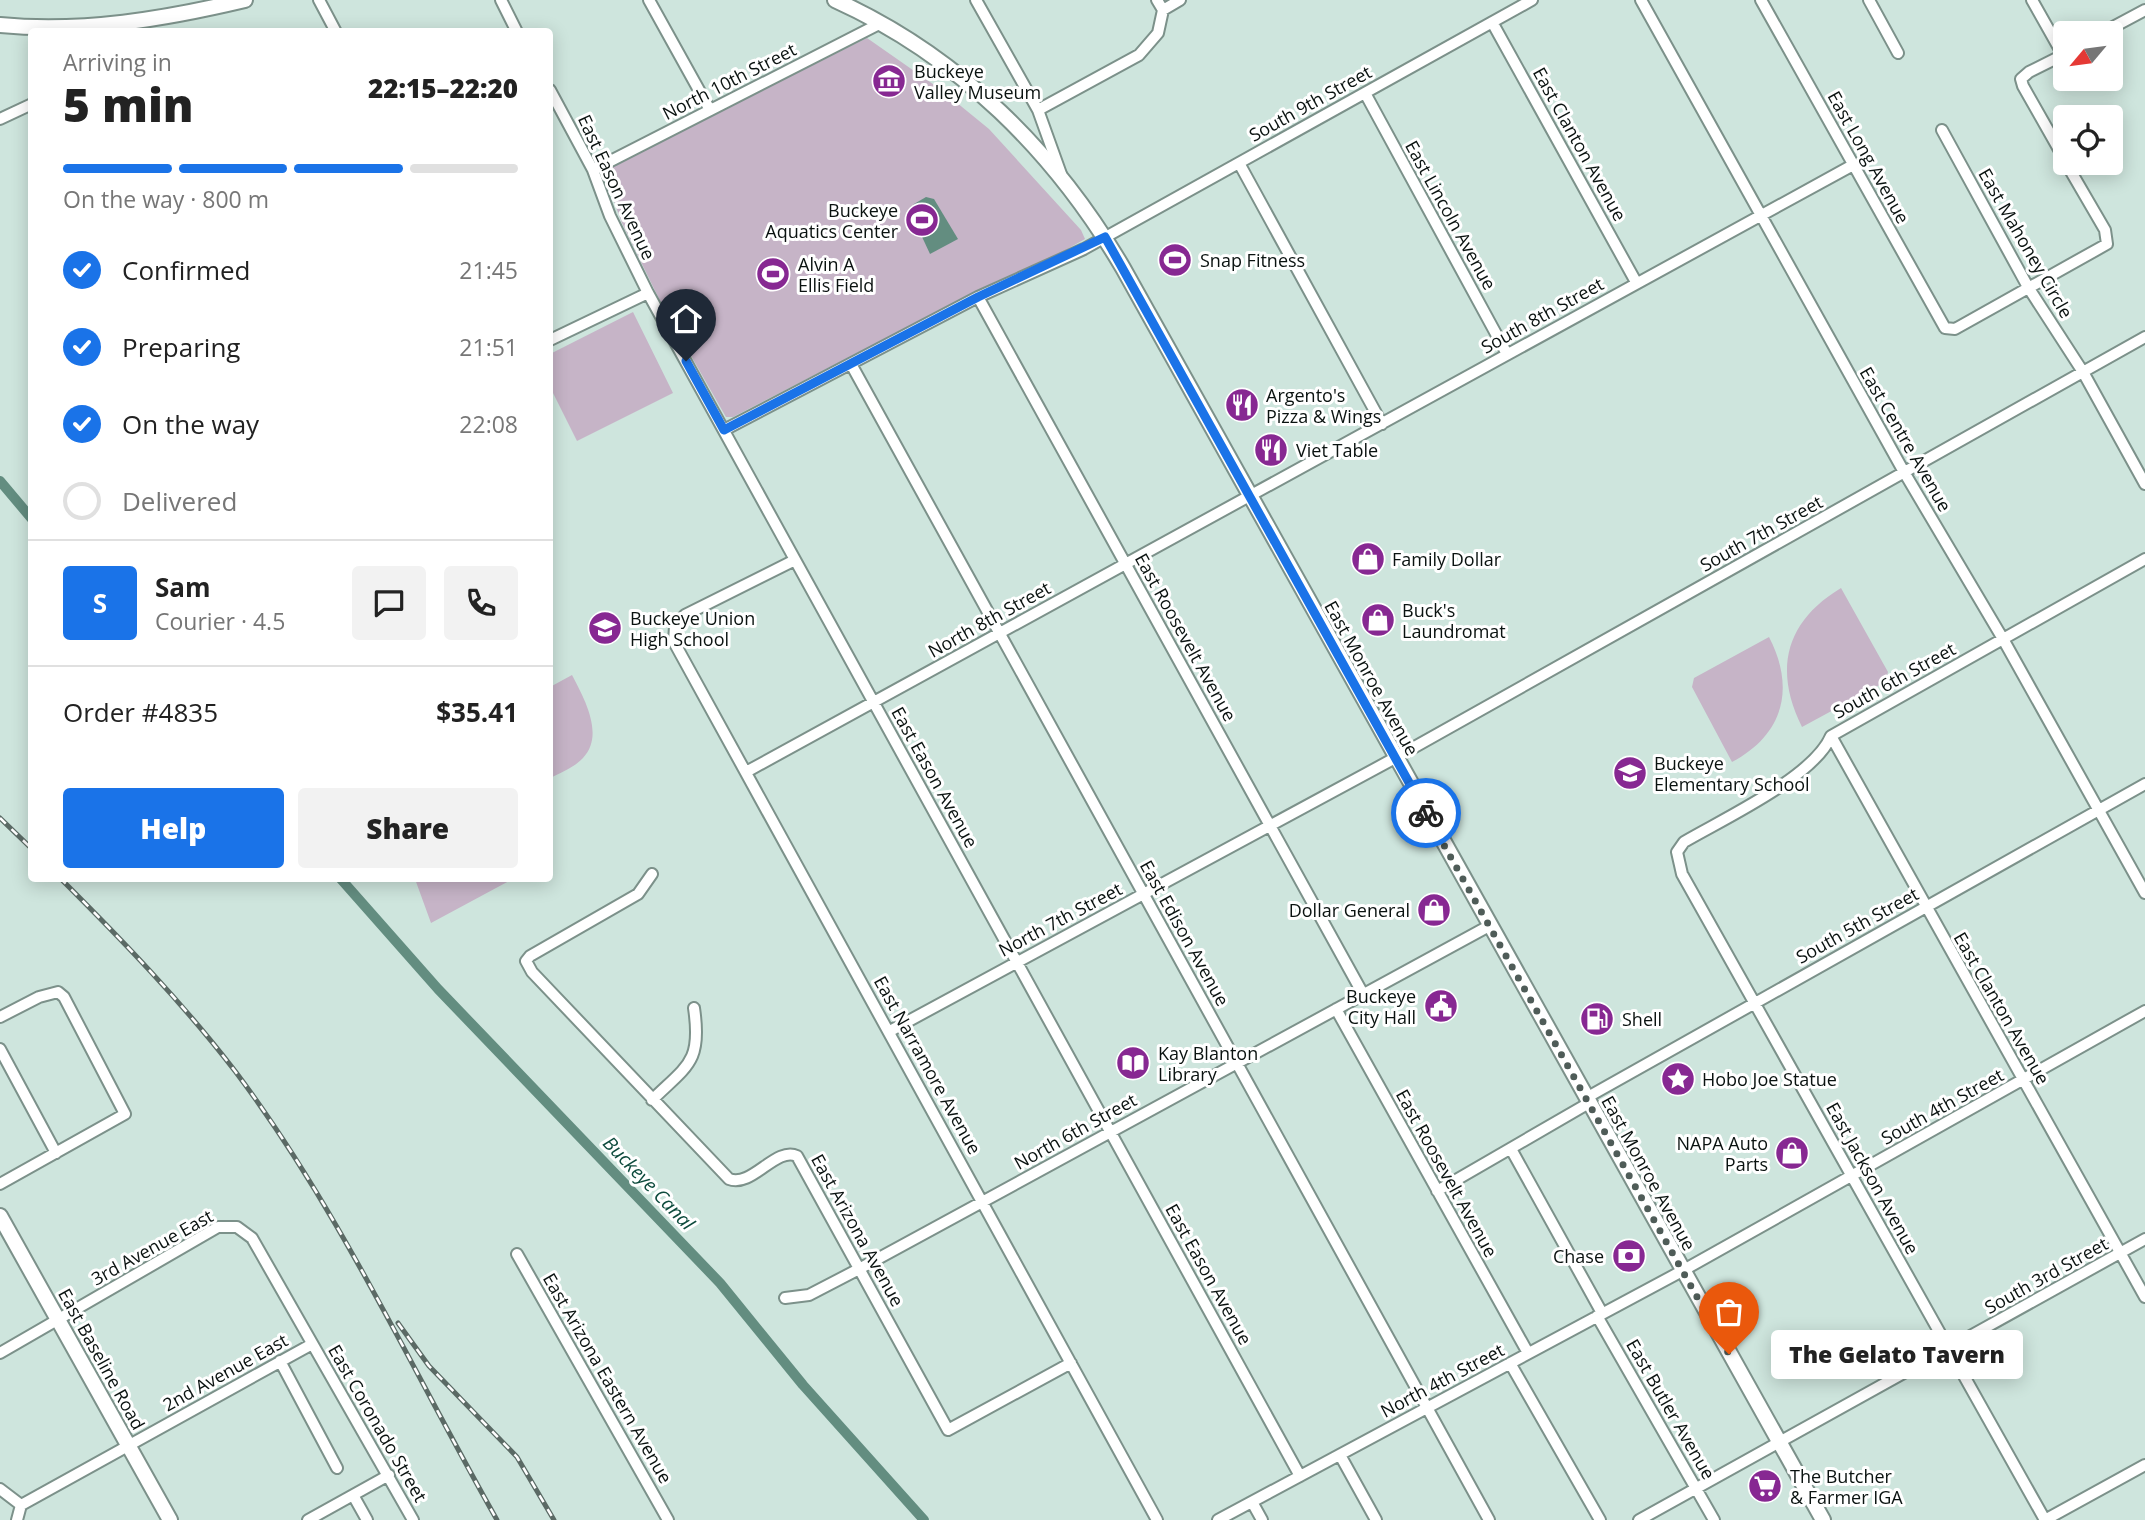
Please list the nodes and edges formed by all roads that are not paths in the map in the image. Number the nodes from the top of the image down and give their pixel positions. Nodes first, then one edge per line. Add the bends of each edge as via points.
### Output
1 (319, 0) edge
2 (501, 0) edge
3 (649, 0) edge
4 (835, 0) edge
5 (976, 0) edge
6 (1180, 0) edge
7 (1532, 0) edge
8 (1641, 0) edge
9 (1761, 0) edge
10 (1869, 0) edge
11 (2032, 0) edge
12 (2139, 0) edge
13 (240, 1) edge
14 (1160, 5) edge
15 (2145, 10) edge
16 (1492, 22) junction
17 (2123, 22) edge
18 (881, 23) junction
19 (0, 25) edge
20 (115, 27) edge
21 (334, 28) edge
22 (515, 28) edge
23 (2053, 35) edge
24 (1898, 53) dead end
25 (2053, 60) edge
26 (1365, 93) junction
27 (553, 96) edge
28 (28, 106) edge
29 (710, 110) junction
30 (1038, 110) junction
31 (0, 119) edge
32 (1942, 130) dead end
33 (2053, 139) edge
34 (1238, 163) junction
35 (1853, 165) junction
36 (593, 170) junction
37 (2074, 175) edge
38 (1062, 177) junction
39 (1761, 214) junction
40 (1105, 237) junction
41 (1636, 282) junction
42 (2028, 287) junction
43 (648, 293) junction
44 (978, 297) junction
45 (2145, 337) edge
46 (553, 339) edge
47 (1507, 354) junction
48 (851, 364) junction
49 (2083, 372) junction
50 (1382, 424) junction
51 (724, 430) junction
52 (1904, 472) junction
53 (2145, 484) edge
54 (1250, 497) junction
55 (2145, 559) edge
56 (795, 560) junction
57 (1126, 564) junction
58 (999, 633) junction
59 (2003, 639) junction
60 (873, 702) junction
61 (1831, 736) junction
62 (1395, 758) junction
63 (746, 772) junction
64 (2145, 783) edge
65 (2098, 810) junction
66 (1270, 825) junction
67 (1677, 852) joint
68 (652, 874) dead end
69 (2145, 893) edge
70 (1143, 894) junction
71 (1924, 907) junction
72 (1489, 926) junction
73 (1017, 962) junction
74 (1363, 994) junction
75 (1754, 1003) junction
76 (694, 1008) dead end
77 (1336, 1009) junction
78 (2145, 1011) edge
79 (0, 1017) edge
80 (890, 1031) junction
81 (0, 1049) edge
82 (1237, 1062) junction
83 (2023, 1081) junction
84 (652, 1100) junction
85 (1587, 1100) junction
86 (1111, 1132) junction
87 (1511, 1149) junction
88 (56, 1153) junction
89 (1852, 1175) junction
90 (0, 1184) edge
91 (1437, 1191) junction
92 (983, 1202) junction
93 (0, 1216) edge
94 (2145, 1239) edge
95 (2121, 1253) junction
96 (517, 1254) dead end
97 (859, 1269) junction
98 (1682, 1271) junction
99 (2145, 1297) edge
100 (785, 1298) dead end
101 (1600, 1315) junction
102 (58, 1320) junction
103 (312, 1343) junction
104 (1950, 1349) junction
105 (0, 1353) edge
106 (1528, 1353) junction
107 (280, 1362) junction
108 (1072, 1363) junction
109 (1510, 1363) junction
110 (1428, 1408) junction
111 (1780, 1443) junction
112 (129, 1447) junction
113 (1340, 1455) junction
114 (2145, 1465) edge
115 (337, 1468) dead end
116 (389, 1475) junction
117 (1300, 1476) junction
118 (0, 1489) edge
119 (1697, 1489) junction
120 (353, 1495) junction
121 (1252, 1502) junction
122 (21, 1505) junction
123 (17, 1520) edge
124 (170, 1520) edge
125 (308, 1520) edge
126 (367, 1520) edge
127 (413, 1520) edge
128 (668, 1520) edge
129 (1157, 1520) edge
130 (1218, 1520) edge
131 (1262, 1520) edge
132 (1376, 1520) edge
133 (1489, 1520) edge
134 (1600, 1520) edge
135 (1639, 1520) edge
136 (1714, 1520) edge
137 (1823, 1520) edge
138 (2045, 1520) edge

1 - 21 street
2 - 22 street
3 - 29 street
4 - 18 main road
5 - 30 street, East Monroe Avenue
6 - 14 street
7 - 16 street, South 9th Street
8 - 39 street, East Centre Avenue
9 - 35 street, East Long Avenue
10 - 24 street
11 - 23 street
12 - 15 street
13 - 20 main road
14 - 30 street via 1158,33 1139,55
15 - 17 street
16 - 26 street, South 9th Street
16 - 41 street, East Clanton Avenue
18 - 29 street, North 10th Street
18 - 38 main road via 971,85
19 - 20 main road
25 - 33 street via 2021,79
26 - 34 street, South 9th Street
26 - 47 street, East Lincoln Avenue
27 - 36 street, East Eason Avenue
28 - 31 street
29 - 36 street, North 10th Street
30 - 38 street, East Monroe Avenue
32 - 42 street, East Mahoney Circle
34 - 40 street, South 9th Street
34 - 50 street
35 - 39 street, South 8th Street
35 - 42 street, East Long Avenue via 1939,321 1948,329
36 - 43 street, East Eason Avenue
37 - 42 street via 2108,242
38 - 40 main road, East Monroe Avenue
39 - 41 street, South 8th Street
39 - 52 street, East Centre Avenue
40 - 44 street, South 9th Street
40 - 54 main road, East Monroe Avenue
41 - 47 street, South 8th Street
42 - 49 street, East Mahoney Circle
43 - 46 street
43 - 51 street, East Eason Avenue
44 - 48 street, South 9th Street
44 - 57 street, East Roosevelt Avenue
45 - 49 street, South 7th Street
47 - 50 street, South 8th Street
48 - 51 street, South 9th Street
48 - 58 street, East Edison Avenue
49 - 52 street, South 7th Street
49 - 53 street, East Mahoney Circle
50 - 54 street, South 8th Street
51 - 56 street, East Eason Avenue
52 - 59 street, East Centre Avenue
52 - 62 street, South 7th Street
54 - 57 street, North 8th Street
54 - 62 main road, East Monroe Avenue
55 - 59 street, South 6th Street
56 - 60 street, East Eason Avenue
56 - 63 street, East Narramore Avenue via 685,615 675,626 674,642
57 - 58 street, North 8th Street
57 - 66 street, East Roosevelt Avenue
58 - 60 street, North 8th Street
58 - 70 street, East Edison Avenue
59 - 61 street, South 6th Street
59 - 65 street, East Centre Avenue
60 - 63 street, North 8th Street
60 - 73 street, East Eason Avenue
61 - 67 street, South 6th Street via 1825,751 1789,781 1684,842
61 - 71 street, East Clanton Avenue
62 - 66 street, North 7th Street
62 - 72 main road, East Monroe Avenue
63 - 80 street, East Narramore Avenue
64 - 65 street, South 5th Street
65 - 69 street, East Centre Avenue
65 - 71 street, South 5th Street
66 - 70 street, North 7th Street
66 - 74 street, East Roosevelt Avenue
67 - 75 street, East Jackson Avenue via 1682,874
68 - 84 street, East Arizona Avenue via 638,894 539,949 526,961
70 - 73 street, North 7th Street
70 - 82 street, East Edison Avenue
71 - 75 street, South 5th Street
71 - 83 street, East Clanton Avenue
72 - 74 street, North 6th Street
72 - 85 main road, East Monroe Avenue
73 - 80 street, North 7th Street
73 - 86 street, East Eason Avenue
74 - 77 street, North 6th Street
75 - 85 street, South 5th Street
75 - 89 street, East Jackson Avenue
76 - 84 street via 695,1054
77 - 82 street, North 6th Street
77 - 91 street, East Roosevelt Avenue
78 - 83 street, South 4th Street
79 - 88 street via 58,992 125,1114
80 - 92 street, East Narramore Avenue
81 - 88 street
82 - 86 street, North 6th Street
82 - 110 street, East Edison Avenue
83 - 89 street, South 4th Street
83 - 95 street, East Clanton Avenue
84 - 97 street, East Arizona Avenue via 733,1181 795,1153
85 - 87 street, South 5th Street
85 - 98 main road, East Monroe Avenue
86 - 92 street, North 6th Street
86 - 117 street, East Eason Avenue
87 - 91 street, South 5th Street
87 - 101 street, East Butler Avenue
88 - 90 street
89 - 98 street, South 4th Street
89 - 104 street, East Jackson Avenue
91 - 106 street, East Roosevelt Avenue
92 - 97 street, North 6th Street
92 - 108 street, East Narramore Avenue
93 - 102 main road, East Baseline Road
94 - 95 street, South 3rd Street
95 - 99 street, East Clanton Avenue
95 - 104 street, South 3rd Street
96 - 128 street, East Arizona Eastern Avenue
97 - 100 street, North 6th Street via 809,1295
97 - 108 street, East Arizona Avenue via 948,1430
98 - 101 street, North 4th Street
98 - 111 main road, East Monroe Avenue
101 - 106 street, North 4th Street
101 - 119 street, East Butler Avenue
102 - 103 street, 3rd Avenue East via 225,1226 237,1227 252,1238
102 - 105 street, 3rd Avenue East
102 - 112 main road, East Baseline Road
103 - 107 street, 2nd Avenue East
103 - 116 street, East Coronado Street
104 - 111 street, South 3rd Street
104 - 138 street, East Jackson Avenue
106 - 109 street, North 4th Street
107 - 112 street, 2nd Avenue East
107 - 115 street
108 - 129 street, East Narramore Avenue
109 - 110 street, North 4th Street
109 - 134 street
110 - 113 street, North 4th Street
110 - 133 street, East Edison Avenue
111 - 119 street, South 3rd Street
111 - 137 main road, East Monroe Avenue
112 - 122 street, 2nd Avenue East
112 - 124 main road, East Baseline Road
113 - 117 street, North 4th Street
113 - 132 street
114 - 138 street
116 - 120 street
116 - 127 street, East Coronado Street
117 - 121 street, North 4th Street
118 - 122 street
119 - 135 street, South 3rd Street
119 - 136 street, East Butler Avenue
120 - 125 street
120 - 126 street
121 - 130 street, North 4th Street
121 - 131 street
122 - 123 street

